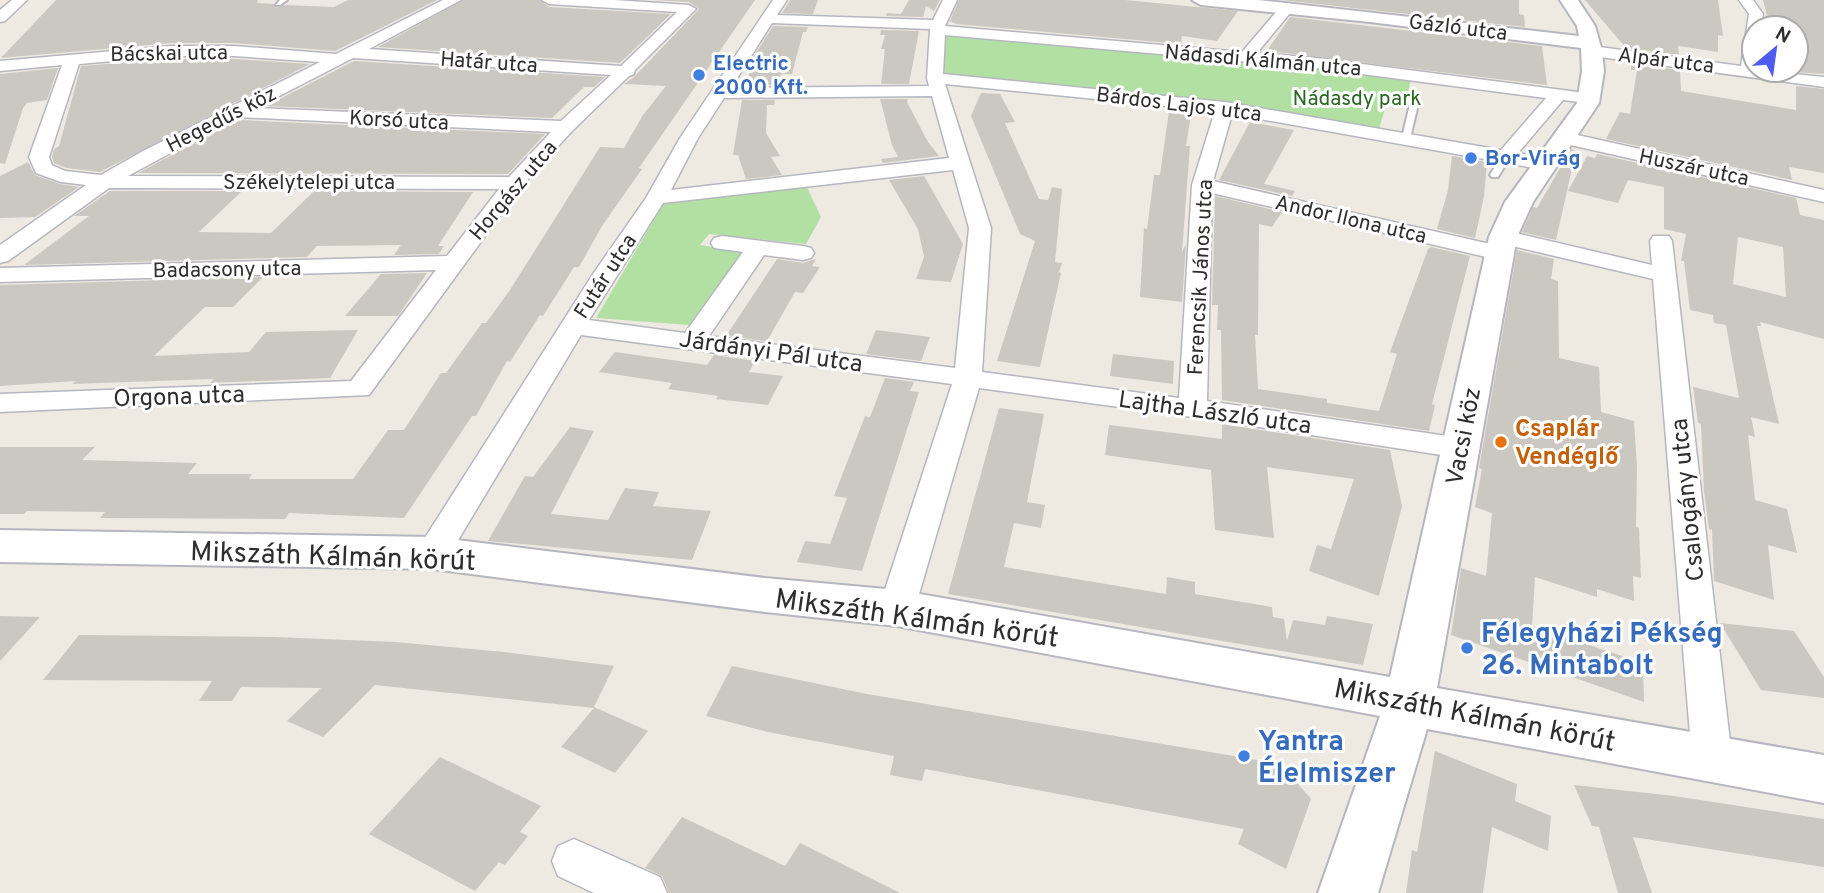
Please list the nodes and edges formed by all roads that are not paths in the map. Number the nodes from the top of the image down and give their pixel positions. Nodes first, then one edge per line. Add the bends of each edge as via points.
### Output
1 (20, 0) edge
2 (454, 0) edge
3 (549, 0) edge
4 (950, 0) edge
5 (1201, 0) edge
6 (1569, 0) edge
7 (1288, 7) junction
8 (774, 9) edge
9 (0, 18) edge
10 (937, 28) junction
11 (1591, 47) junction
12 (345, 56) junction
13 (1246, 57) junction
14 (73, 58) junction
15 (0, 65) edge
16 (1740, 69) edge
17 (628, 71) junction
18 (937, 85) junction
19 (719, 93) junction
20 (1573, 97) junction
21 (1415, 100) dead end
22 (1225, 107) junction
23 (232, 112) junction
24 (566, 127) junction
25 (1406, 138) junction
26 (1554, 151) junction
27 (1506, 156) junction
28 (960, 163) junction
29 (1495, 175) dead end
30 (104, 182) junction
31 (514, 183) junction
32 (1202, 185) junction
33 (1824, 196) edge
34 (656, 198) junction
35 (1661, 241) dead end
36 (722, 243) dead end
37 (1501, 245) junction
38 (758, 248) junction
39 (803, 253) dead end
40 (0, 256) edge
41 (453, 263) junction
42 (0, 275) edge
43 (1664, 275) junction
44 (573, 326) junction
45 (693, 340) junction
46 (968, 378) junction
47 (359, 389) joint
48 (0, 403) edge
49 (1193, 408) junction
50 (1461, 448) junction
51 (0, 546) edge
52 (433, 553) junction
53 (897, 608) junction
54 (1409, 705) junction
55 (1712, 759) junction
56 (1824, 779) edge
57 (575, 861) dead end
58 (644, 893) edge
59 (1348, 893) edge

1 - 9 street
2 - 12 street, Hegedűs köz
3 - 17 street, Horgász utca via 689,9
4 - 10 street
5 - 7 street, Gázló utca
6 - 11 street, Vacsi köz via 1586,26
7 - 11 street, Gázló utca
7 - 13 street
8 - 10 street, Nádasdi Kálmán utca
8 - 19 street, Futár utca
10 - 13 street, Nádasdi Kálmán utca
10 - 18 street
11 - 16 street, Alpár utca
11 - 20 street, Vacsi köz via 1592,85
12 - 14 street, Bácskai utca via 146,51
12 - 17 street, Határ utca
12 - 23 street, Hegedűs köz
13 - 20 street, Nádasdi Kálmán utca
14 - 15 street, Bácskai utca
14 - 30 street, Székelytelepi utca via 39,157 49,173
17 - 24 street, Horgász utca
18 - 19 street, Bárdos Lajos utca
18 - 22 street, Bárdos Lajos utca
18 - 28 street
19 - 34 street, Futár utca
20 - 26 street, Vacsi köz via 1588,103
20 - 27 street
21 - 25 lane
22 - 25 street, Bárdos Lajos utca
22 - 32 street, Ferencsik János utca
23 - 24 street, Korsó utca
23 - 30 street, Hegedűs köz
24 - 31 street, Horgász utca
25 - 27 street, Bárdos Lajos utca
26 - 27 street, Bárdos Lajos utca
26 - 33 street, Huszár utca
26 - 37 street, Vacsi köz via 1519,202
27 - 29 lane
28 - 34 street
28 - 46 street via 980,228
30 - 31 street, Székelytelepi utca
30 - 40 street, Hegedűs köz
31 - 41 street, Horgász utca
32 - 37 street, Andor Ilona utca
32 - 49 street, Ferencsik János utca
34 - 44 street, Futár utca
35 - 43 street, Csalogány utca
36 - 38 street
37 - 43 street, Andor Ilona utca
37 - 50 street, Vacsi köz
38 - 39 street
38 - 45 street
41 - 42 street, Badacsony utca
41 - 47 street, Horgász utca
43 - 55 street, Csalogány utca
44 - 45 street, Járdányi Pál utca
44 - 52 street, Futár utca
45 - 46 street, Járdányi Pál utca
46 - 49 street, Lajtha László utca
46 - 53 street
47 - 48 street, Orgona utca
49 - 50 street, Lajtha László utca
50 - 54 street, Vacsi köz
51 - 52 street, Mikszáth Kálmán körút
52 - 53 street, Mikszáth Kálmán körút
53 - 54 street, Mikszáth Kálmán körút via 1375,694
54 - 55 street, Mikszáth Kálmán körút
54 - 59 street, Vacsi köz
55 - 56 street, Mikszáth Kálmán körút
57 - 58 street

